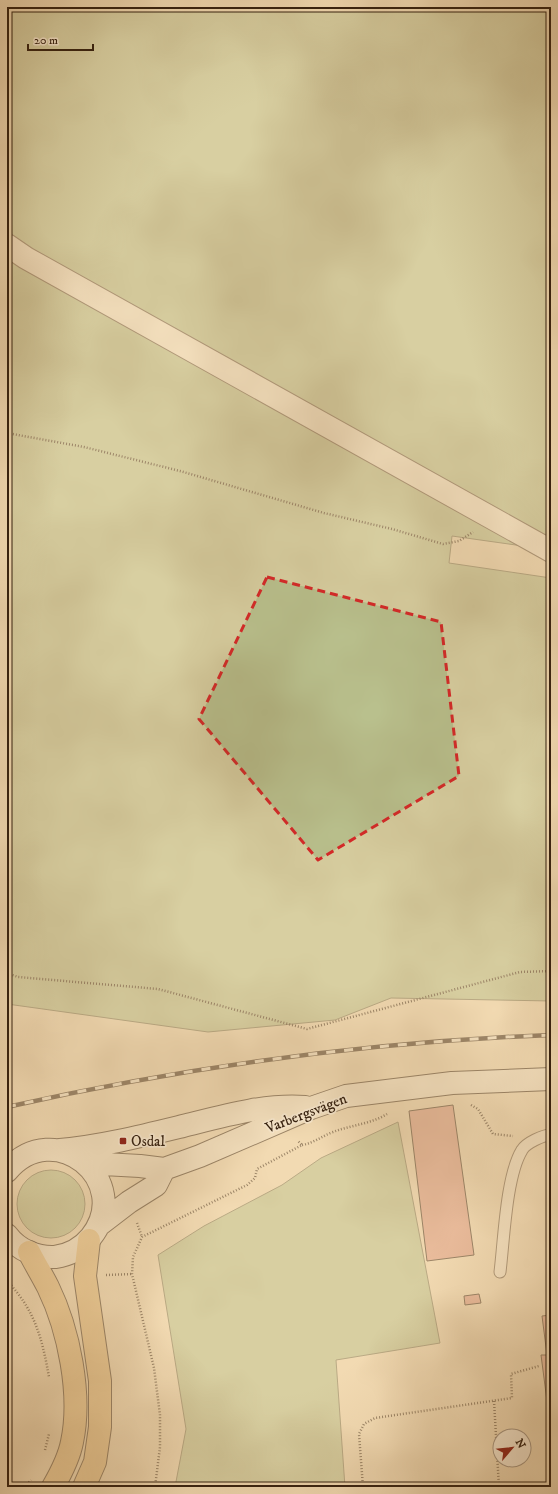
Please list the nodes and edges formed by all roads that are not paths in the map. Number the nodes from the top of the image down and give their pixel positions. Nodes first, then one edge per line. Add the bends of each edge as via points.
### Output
1 (7, 245) edge
2 (551, 551) edge
3 (551, 1079) edge
4 (310, 1108) junction
5 (551, 1135) edge
6 (59, 1150) junction
7 (85, 1163) junction
8 (164, 1169) junction
9 (7, 1171) edge
10 (94, 1232) junction
11 (8, 1236) edge
12 (29, 1252) junction
13 (500, 1272) dead end
14 (54, 1487) edge
15 (84, 1487) edge

1 - 2 main road via 26,258
3 - 4 main road, Varbergsvägen via 452,1083 353,1094
4 - 6 main road via 288,1106 239,1112 113,1143
4 - 8 main road, Varbergsvägen
5 - 13 lane via 545,1135 522,1149 512,1174
6 - 7 main road
6 - 9 main road via 42,1150 30,1154
7 - 8 main road, Varbergsvägen
7 - 10 main road via 96,1176 102,1191 103,1208
8 - 10 main road via 156,1184 129,1202
10 - 12 main road via 78,1249 64,1255 43,1256
10 - 15 main road via 85,1276 100,1381 100,1427 95,1462
11 - 12 main road
12 - 14 main road via 48,1287 61,1319 71,1364 76,1404 72,1442 63,1470

